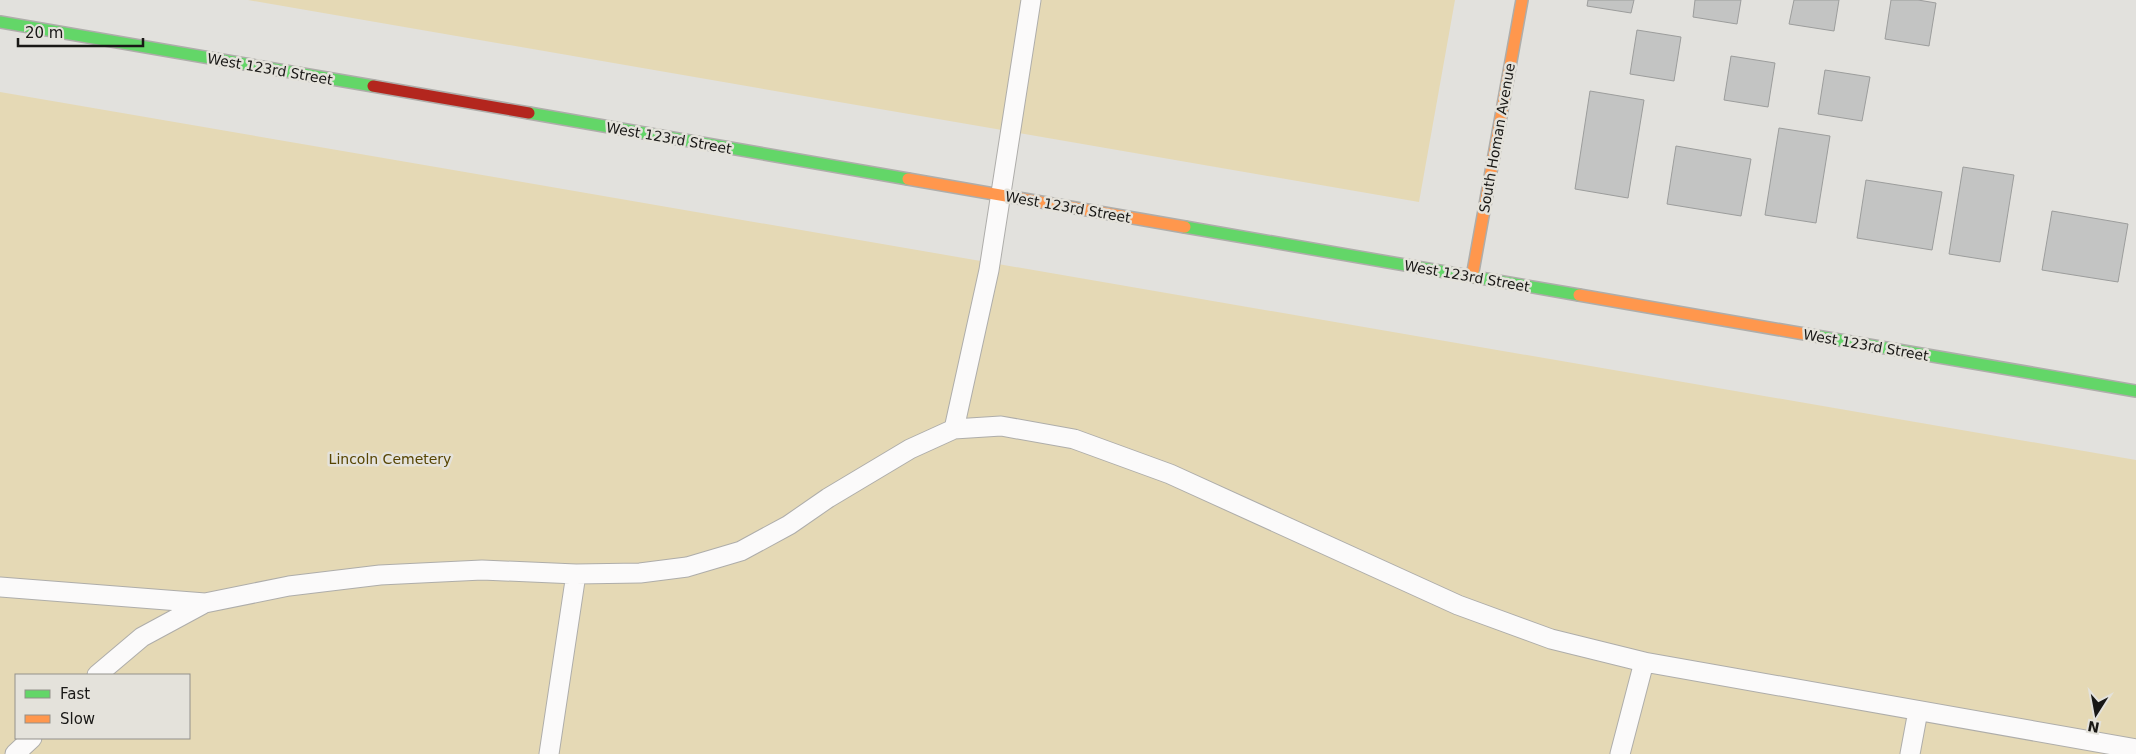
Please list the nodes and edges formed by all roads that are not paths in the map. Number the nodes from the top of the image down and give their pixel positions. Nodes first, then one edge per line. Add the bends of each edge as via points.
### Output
1 (1031, 0) edge
2 (1522, 0) edge
3 (0, 22) edge
4 (1000, 195) junction
5 (1472, 277) junction
6 (2136, 391) edge
7 (954, 429) junction
8 (576, 574) junction
9 (0, 587) edge
10 (205, 604) junction
11 (1644, 662) junction
12 (98, 674) edge
13 (1918, 711) junction
14 (31, 739) edge
15 (2136, 749) edge
16 (16, 754) edge
17 (549, 754) edge
18 (1620, 754) edge
19 (1910, 754) edge

1 - 4 lane
2 - 5 street, South Homan Avenue
3 - 4 street, West 123rd Street
4 - 5 street, West 123rd Street
4 - 7 lane via 989,270
5 - 6 street, West 123rd Street
7 - 8 lane via 910,449 789,525 741,551 687,567 640,573
7 - 11 lane via 1001,426 1074,438 1170,474 1458,605 1551,639
8 - 10 lane via 482,570 380,575 290,586
8 - 17 lane
9 - 10 lane
10 - 12 lane via 142,637
11 - 13 lane
11 - 18 lane
13 - 15 lane
13 - 19 lane
14 - 16 lane

